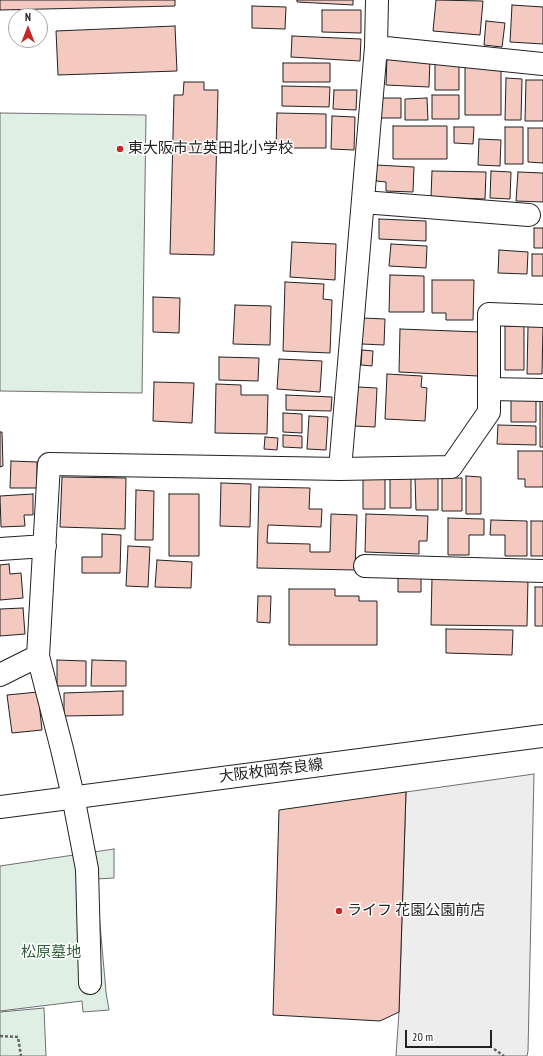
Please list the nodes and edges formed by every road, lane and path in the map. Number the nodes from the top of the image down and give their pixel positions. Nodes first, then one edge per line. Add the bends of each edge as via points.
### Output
1 (377, 0) edge
2 (376, 47) junction
3 (543, 64) edge
4 (363, 202) junction
5 (529, 215) dead end
6 (543, 316) edge
7 (489, 389) junction
8 (543, 390) edge
9 (340, 469) junction
10 (45, 546) junction
11 (0, 549) edge
12 (365, 566) dead end
13 (543, 570) edge
14 (38, 656) junction
15 (0, 675) edge
16 (543, 736) edge
17 (73, 796) junction
18 (0, 807) edge
19 (90, 983) dead end
20 (0, 1036) edge
21 (494, 1049) dead end
22 (21, 1056) edge
23 (504, 1056) edge

1 - 2 street
2 - 3 street
2 - 4 street
4 - 5 street
4 - 9 street
6 - 7 street via 489,314
7 - 8 street
7 - 9 street via 489,412 451,467
9 - 10 street via 49,464
10 - 11 street
10 - 14 street
12 - 13 street
14 - 15 street
14 - 17 street
16 - 17 street, 大阪枚岡奈良線
17 - 18 street, 大阪枚岡奈良線
17 - 19 street via 87,869
20 - 22 path via 18,1037
21 - 23 path

